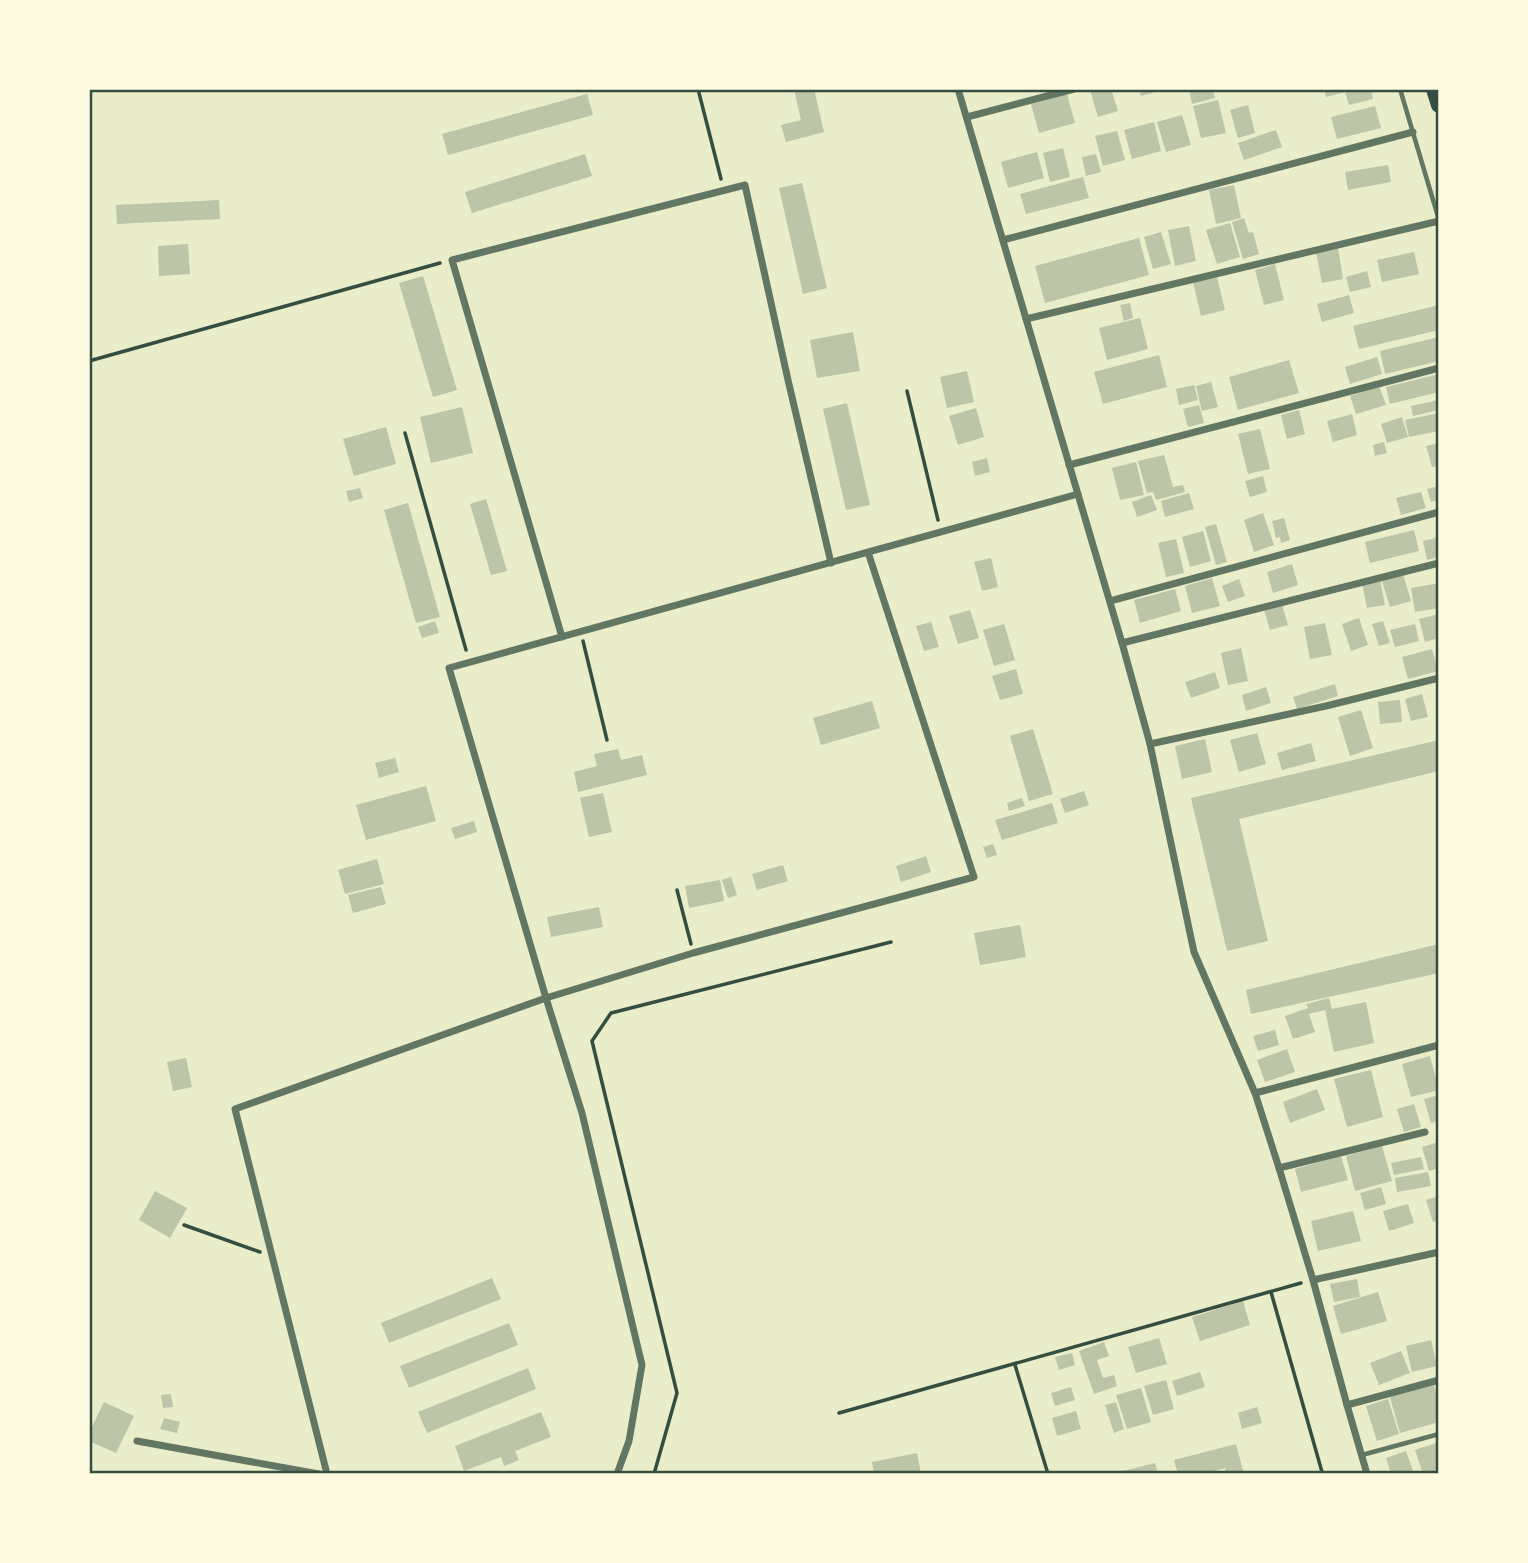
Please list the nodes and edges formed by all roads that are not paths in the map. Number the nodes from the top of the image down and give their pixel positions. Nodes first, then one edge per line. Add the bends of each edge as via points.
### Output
1 (958, 89) edge
2 (1074, 89) edge
3 (1400, 89) edge
4 (1434, 89) edge
5 (1439, 105) edge
6 (967, 117) junction
7 (1413, 132) junction
8 (1439, 221) edge
9 (1003, 240) junction
10 (1026, 320) junction
11 (1439, 368) edge
12 (1069, 466) junction
13 (1078, 494) junction
14 (1439, 512) edge
15 (868, 552) junction
16 (831, 563) junction
17 (1439, 563) edge
18 (1110, 601) junction
19 (562, 637) junction
20 (1122, 643) junction
21 (1439, 678) edge
22 (1150, 744) junction
23 (546, 998) junction
24 (1439, 1045) edge
25 (1255, 1093) junction
26 (1426, 1132) dead end
27 (1279, 1168) junction
28 (1439, 1252) edge
29 (1313, 1280) junction
30 (1439, 1380) edge
31 (1347, 1405) junction
32 (1439, 1434) edge
33 (137, 1441) dead end
34 (1362, 1455) junction
35 (319, 1474) edge
36 (327, 1474) edge
37 (617, 1474) edge
38 (1367, 1474) edge

1 - 6 street
2 - 6 street
3 - 7 lane
4 - 5 highway
6 - 9 street
7 - 8 lane
7 - 9 street
8 - 10 street
9 - 10 street
10 - 12 street
11 - 12 street
12 - 13 street
13 - 15 street
13 - 18 street
14 - 18 street
15 - 16 street
15 - 23 street via 974,877
16 - 19 street
16 - 19 street via 745,185 452,260
17 - 20 street
18 - 20 street
19 - 23 street via 449,668
20 - 22 street
21 - 22 street
22 - 25 street via 1194,952
23 - 36 street via 235,1109
23 - 37 street via 582,1113 642,1364 629,1441
24 - 25 street
25 - 27 street
26 - 27 street
27 - 29 street
28 - 29 street
29 - 31 street
30 - 31 street
31 - 34 street
32 - 34 lane
33 - 35 street
34 - 38 street

